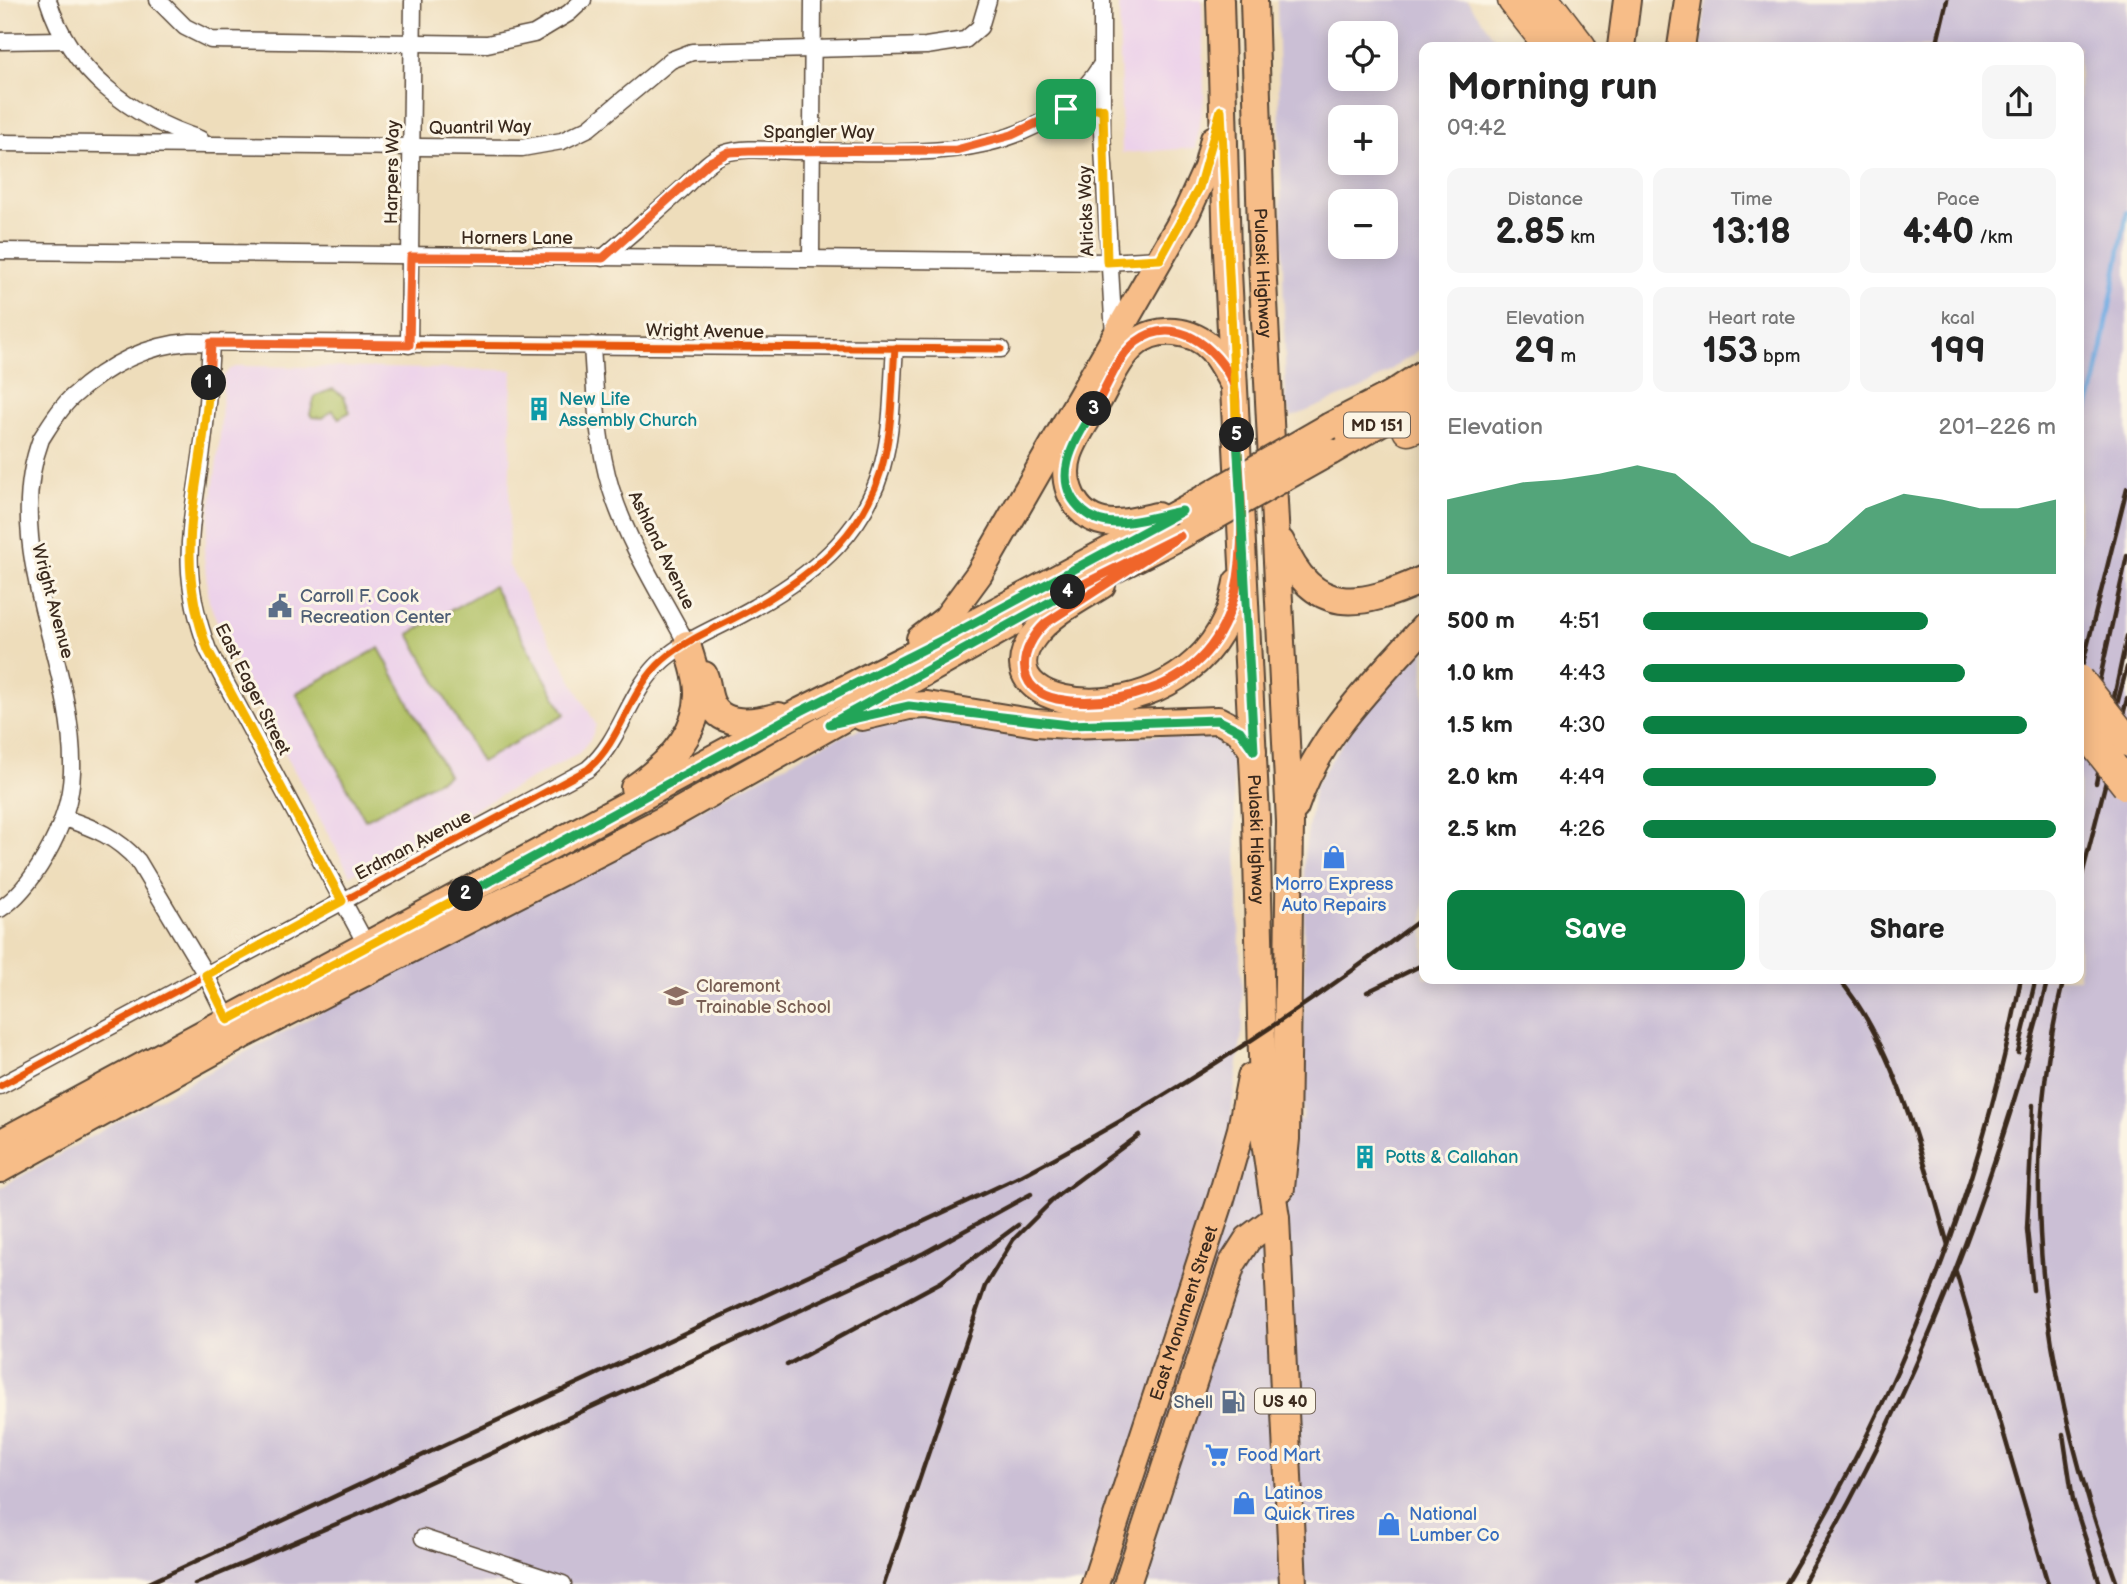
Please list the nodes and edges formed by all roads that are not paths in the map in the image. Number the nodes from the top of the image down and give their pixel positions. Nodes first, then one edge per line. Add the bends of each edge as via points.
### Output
1 (48, 0) edge
2 (158, 0) edge
3 (413, 0) edge
4 (583, 0) edge
5 (813, 0) edge
6 (988, 0) edge
7 (1102, 0) edge
8 (1220, 0) edge
9 (1254, 0) edge
10 (1513, 0) edge
11 (1545, 0) edge
12 (1627, 0) edge
13 (1688, 0) edge
14 (64, 40) junction
15 (0, 41) edge
16 (1546, 42) edge
17 (1577, 42) edge
18 (1622, 42) edge
19 (1682, 42) edge
20 (413, 43) junction
21 (813, 47) junction
22 (1102, 64) junction
23 (1066, 109) junction
24 (1103, 109) junction
25 (1221, 110) junction
26 (0, 143) edge
27 (216, 144) junction
28 (411, 148) junction
29 (812, 151) junction
30 (0, 251) edge
31 (1262, 251) junction
32 (1227, 253) junction
33 (411, 257) junction
34 (811, 257) junction
35 (603, 258) junction
36 (1160, 259) junction
37 (1107, 262) junction
38 (1114, 336) junction
39 (211, 343) junction
40 (409, 345) junction
41 (592, 345) junction
42 (895, 348) junction
43 (1001, 349) dead end
44 (1419, 376) edge
45 (1234, 385) junction
46 (1419, 399) edge
47 (1419, 428) edge
48 (1330, 439) junction
49 (1181, 524) junction
50 (1276, 529) junction
51 (1243, 542) junction
52 (1419, 581) edge
53 (1419, 633) edge
54 (687, 644) junction
55 (870, 677) junction
56 (2084, 686) edge
57 (801, 711) junction
58 (830, 724) junction
59 (2084, 730) edge
60 (2127, 741) edge
61 (1254, 751) junction
62 (2127, 785) edge
63 (64, 818) junction
64 (1290, 822) junction
65 (547, 850) junction
66 (342, 901) junction
67 (0, 909) edge
68 (367, 946) junction
69 (206, 975) junction
70 (228, 1020) junction
71 (1259, 1038) junction
72 (0, 1086) edge
73 (0, 1143) edge
74 (0, 1169) edge
75 (1276, 1217) junction
76 (423, 1538) dead end
77 (563, 1584) edge
78 (1095, 1584) edge
79 (1127, 1584) edge
80 (1293, 1584) edge

1 - 14 street
2 - 20 street via 185,27 211,40
3 - 20 street, Harpers Way
4 - 20 street via 529,36 487,44
5 - 21 street
6 - 21 street, Quantril Way via 980,27 956,43
7 - 22 street, Alricks Way
8 - 25 main road, Pulaski Highway / US 40
9 - 31 main road, Pulaski Highway / US 40
10 - 16 highway
11 - 17 highway
12 - 18 main road
13 - 19 main road
14 - 15 street
14 - 27 street via 103,86 130,107
20 - 28 street, Harpers Way
21 - 28 street, Quantril Way via 702,50 682,55 589,128 562,141 522,148
21 - 29 street
22 - 23 street, Spangler Way
22 - 24 street, Alricks Way
23 - 24 street, Spangler Way
23 - 29 street, Spangler Way via 1012,135 956,150
24 - 37 street, Alricks Way
25 - 32 main road, Pulaski Highway / US 40
25 - 36 main road via 1199,188
26 - 27 street, Quantril Way
27 - 28 street, Quantril Way
28 - 33 street, Harpers Way
29 - 34 street
29 - 35 street, Spangler Way via 720,155
30 - 33 street, Horners Lane
31 - 32 main road
31 - 50 main road, Pulaski Highway / US 40
32 - 45 main road, Pulaski Highway / US 40
33 - 35 street, Horners Lane
33 - 40 street, Harpers Way
34 - 35 street, Horners Lane
34 - 37 street, Horners Lane
36 - 37 street, Horners Lane
36 - 38 main road
37 - 38 street, Alricks Way
38 - 55 main road via 963,597 946,619
39 - 40 street, Wright Avenue
39 - 63 street, Wright Avenue via 182,343 134,355 91,380 52,422 26,468 19,492 18,549 71,752
39 - 66 street, East Eager Street via 207,413 189,529 193,606 208,650
40 - 41 street, Wright Avenue
41 - 42 street, Wright Avenue
41 - 54 street, Ashland Avenue via 601,444 611,488 634,545
42 - 43 street, Wright Avenue
42 - 54 street, Erdman Avenue via 885,457 865,509 850,533 805,577
44 - 48 main road, MD 151
45 - 49 main road via 1212,349 1201,340 1174,332 1146,337 1128,352 1069,455 1066,483 1078,507 1089,516 1117,523
45 - 51 main road, Pulaski Highway / US 40
46 - 48 main road, MD 151
47 - 48 main road
48 - 49 main road, MD 151, bridge
49 - 51 main road via 1035,634 1024,667 1033,687 1054,698 1093,702 1141,693 1182,674 1200,661 1226,624
49 - 55 main road, MD 151
49 - 58 main road, MD 151 via 1069,592
50 - 52 main road via 1304,582 1335,599 1372,600
50 - 64 main road, Pulaski Highway / US 40
51 - 61 main road, Pulaski Highway / US 40
53 - 64 main road via 1324,744 1303,783
54 - 57 main road via 707,680 712,705 723,717 746,721
54 - 65 main road via 698,692 681,745 653,774
54 - 66 street, Erdman Avenue via 648,675 615,738 588,769
55 - 57 main road, MD 151
56 - 60 highway, bridge
57 - 65 main road, MD 151
58 - 61 main road via 909,706 1069,725 1218,720 1240,731
58 - 74 main road, MD 151 via 663,820 241,1036
59 - 62 highway, bridge
61 - 71 main road, Pulaski Highway / US 40
63 - 67 street, Wright Avenue via 36,871
63 - 69 street via 99,829 138,861
64 - 75 main road, Pulaski Highway / US 40 via 1286,1139
65 - 68 main road, MD 151
66 - 68 street, East Eager Street
66 - 69 street, Erdman Avenue
68 - 70 main road, MD 151
69 - 70 street
69 - 72 street, Erdman Avenue
70 - 73 main road, MD 151
71 - 75 main road, Pulaski Highway / US 40 via 1264,1135
71 - 78 main road, East Monument Street via 1221,1199
75 - 79 main road, East Monument Street via 1248,1239 1231,1264
75 - 80 main road, Pulaski Highway / US 40
76 - 77 street

